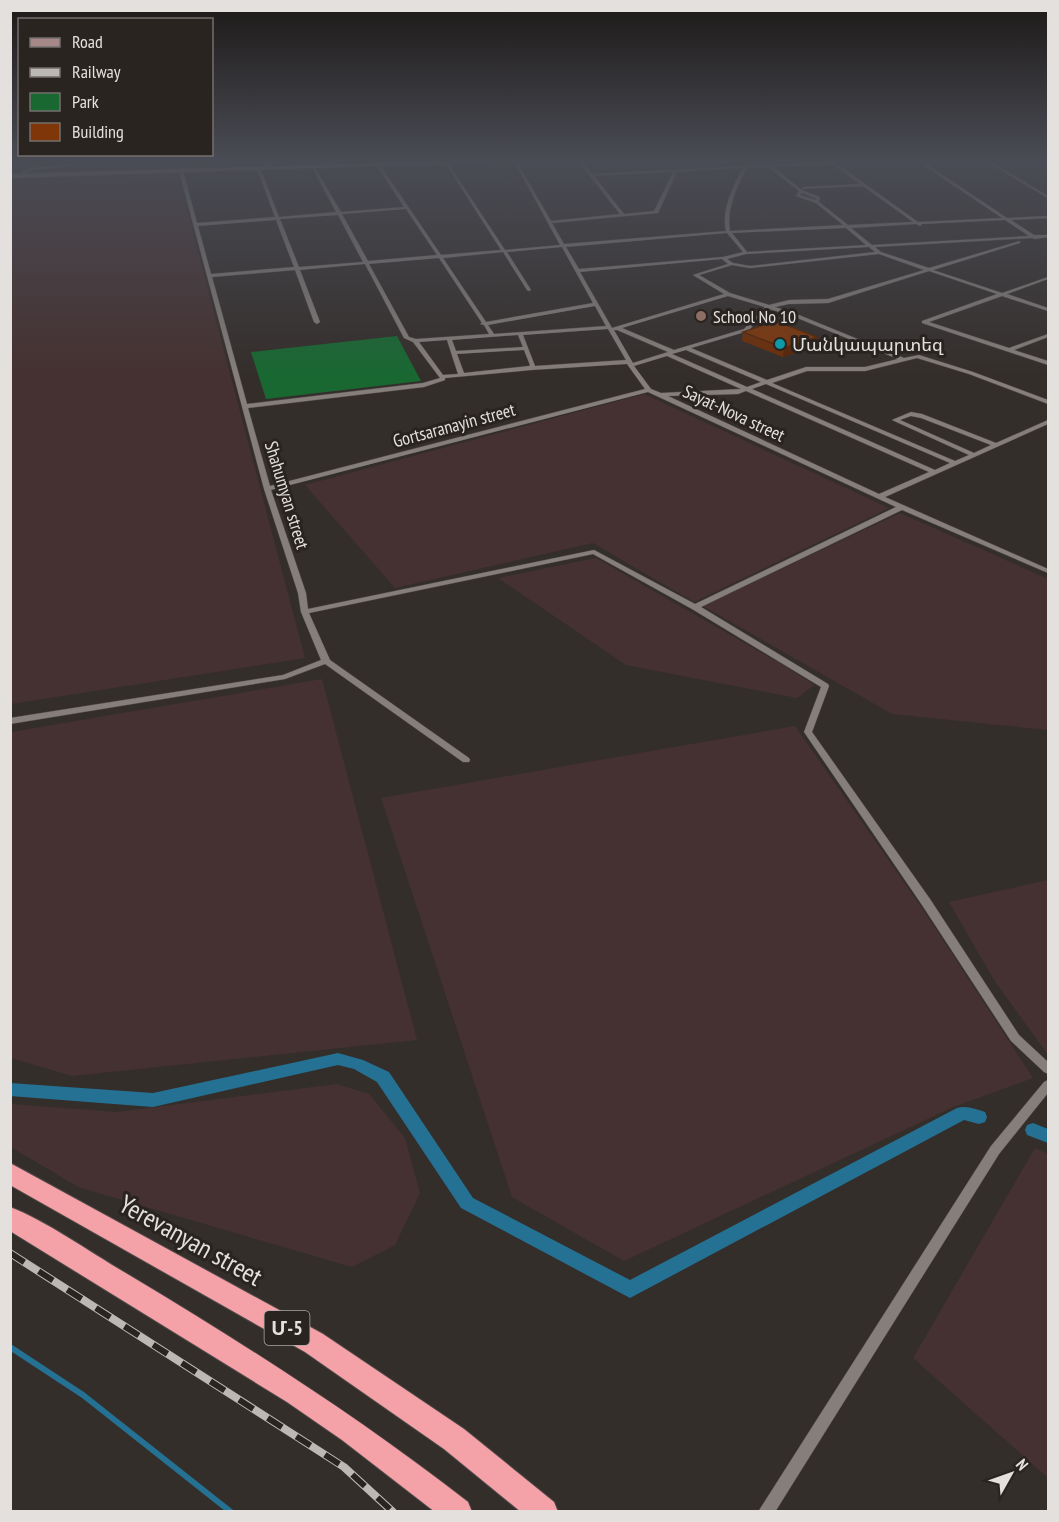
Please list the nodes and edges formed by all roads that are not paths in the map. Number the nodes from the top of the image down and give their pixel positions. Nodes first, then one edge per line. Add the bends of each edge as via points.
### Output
1 (197, 232) edge
2 (282, 232) edge
3 (350, 232) edge
4 (421, 232) edge
5 (492, 232) edge
6 (556, 232) edge
7 (728, 232) joint
8 (854, 232) edge
9 (1024, 232) edge
10 (1048, 236) edge
11 (1034, 238) junction
12 (1048, 242) edge
13 (868, 244) junction
14 (564, 245) junction
15 (503, 250) junction
16 (746, 253) junction
17 (879, 253) junction
18 (437, 256) junction
19 (723, 258) junction
20 (366, 262) junction
21 (732, 264) junction
22 (297, 268) junction
23 (578, 271) junction
24 (927, 271) junction
25 (209, 276) junction
26 (1048, 278) edge
27 (529, 290) dead end
28 (728, 294) junction
29 (1001, 295) junction
30 (595, 304) junction
31 (768, 307) junction
32 (1048, 310) edge
33 (317, 322) dead end
34 (483, 324) junction
35 (612, 328) junction
36 (520, 333) junction
37 (492, 334) junction
38 (1048, 335) edge
39 (448, 338) junction
40 (415, 341) junction
41 (526, 348) junction
42 (686, 348) junction
43 (1009, 350) junction
44 (454, 353) junction
45 (670, 353) junction
46 (905, 360) junction
47 (1048, 363) edge
48 (630, 364) junction
49 (531, 368) junction
50 (461, 374) junction
51 (442, 378) junction
52 (765, 382) junction
53 (746, 389) junction
54 (649, 390) junction
55 (659, 395) junction
56 (1048, 402) edge
57 (247, 406) junction
58 (843, 415) junction
59 (1048, 422) edge
60 (823, 423) junction
61 (996, 445) junction
62 (974, 455) junction
63 (955, 463) junction
64 (934, 472) junction
65 (267, 489) junction
66 (879, 497) junction
67 (902, 507) junction
68 (1048, 571) edge
69 (695, 607) junction
70 (305, 612) junction
71 (326, 661) junction
72 (10, 721) edge
73 (466, 760) dead end
74 (1048, 1069) edge
75 (1048, 1085) edge
76 (10, 1173) edge
77 (10, 1218) edge
78 (458, 1512) edge
79 (544, 1512) edge
80 (766, 1512) edge

1 - 25 street, Shahumyan street
2 - 22 street
3 - 20 street
4 - 18 street
5 - 15 street
6 - 14 street, Sayat-Nova street
7 - 14 street
7 - 16 street
8 - 13 street
9 - 11 street
10 - 11 street
11 - 12 street
11 - 13 street
11 - 24 street
13 - 16 street
13 - 17 street
14 - 15 street
14 - 23 street, Sayat-Nova street
15 - 18 street
15 - 27 street
16 - 19 street
17 - 21 street via 750,267
17 - 24 street
18 - 20 street
18 - 34 street
19 - 21 street
19 - 23 street
20 - 22 street
20 - 40 street via 407,338
21 - 28 street via 695,275
22 - 25 street
22 - 33 street
23 - 30 street, Sayat-Nova street
24 - 29 street
24 - 31 street via 828,301
25 - 57 street, Shahumyan street
26 - 29 street
28 - 31 street
28 - 35 street
29 - 32 street
29 - 43 street via 924,322
30 - 34 street
30 - 35 street, Sayat-Nova street
31 - 42 street via 746,330
31 - 46 street
34 - 37 street
35 - 36 street
35 - 45 street
35 - 48 street, Sayat-Nova street
36 - 37 street
36 - 41 street
37 - 39 street
38 - 43 street
39 - 40 street
39 - 44 street
40 - 51 street
41 - 44 street
41 - 49 street
42 - 45 street
42 - 52 street
43 - 47 street
44 - 50 street
45 - 48 street
45 - 53 street
46 - 52 street via 865,369 814,368
46 - 56 street via 926,358
48 - 49 street
48 - 54 street, Sayat-Nova street
49 - 50 street
50 - 51 street
51 - 57 street via 424,385
52 - 53 street
52 - 58 street
53 - 55 street
53 - 60 street
54 - 55 street, Sayat-Nova street
54 - 65 street, Gortsaranayin street
55 - 66 street, Sayat-Nova street
57 - 65 street, Shahumyan street
58 - 60 street
58 - 63 street
59 - 61 street
60 - 64 street
61 - 62 street
61 - 62 street via 921,416 911,414 895,420
62 - 63 street
63 - 64 street
64 - 66 street
65 - 70 street, Shahumyan street
66 - 67 street, Sayat-Nova street
67 - 68 street, Sayat-Nova street
67 - 69 street
69 - 70 street via 594,552
69 - 74 street via 825,686 808,732 1015,1038
70 - 71 street, Shahumyan street
71 - 72 street via 285,677
71 - 73 street
75 - 80 street via 994,1150
76 - 79 highway, Yerevanyan street / Մ-5 via 314,1343 454,1439
77 - 78 highway, Մ-5 via 283,1383

